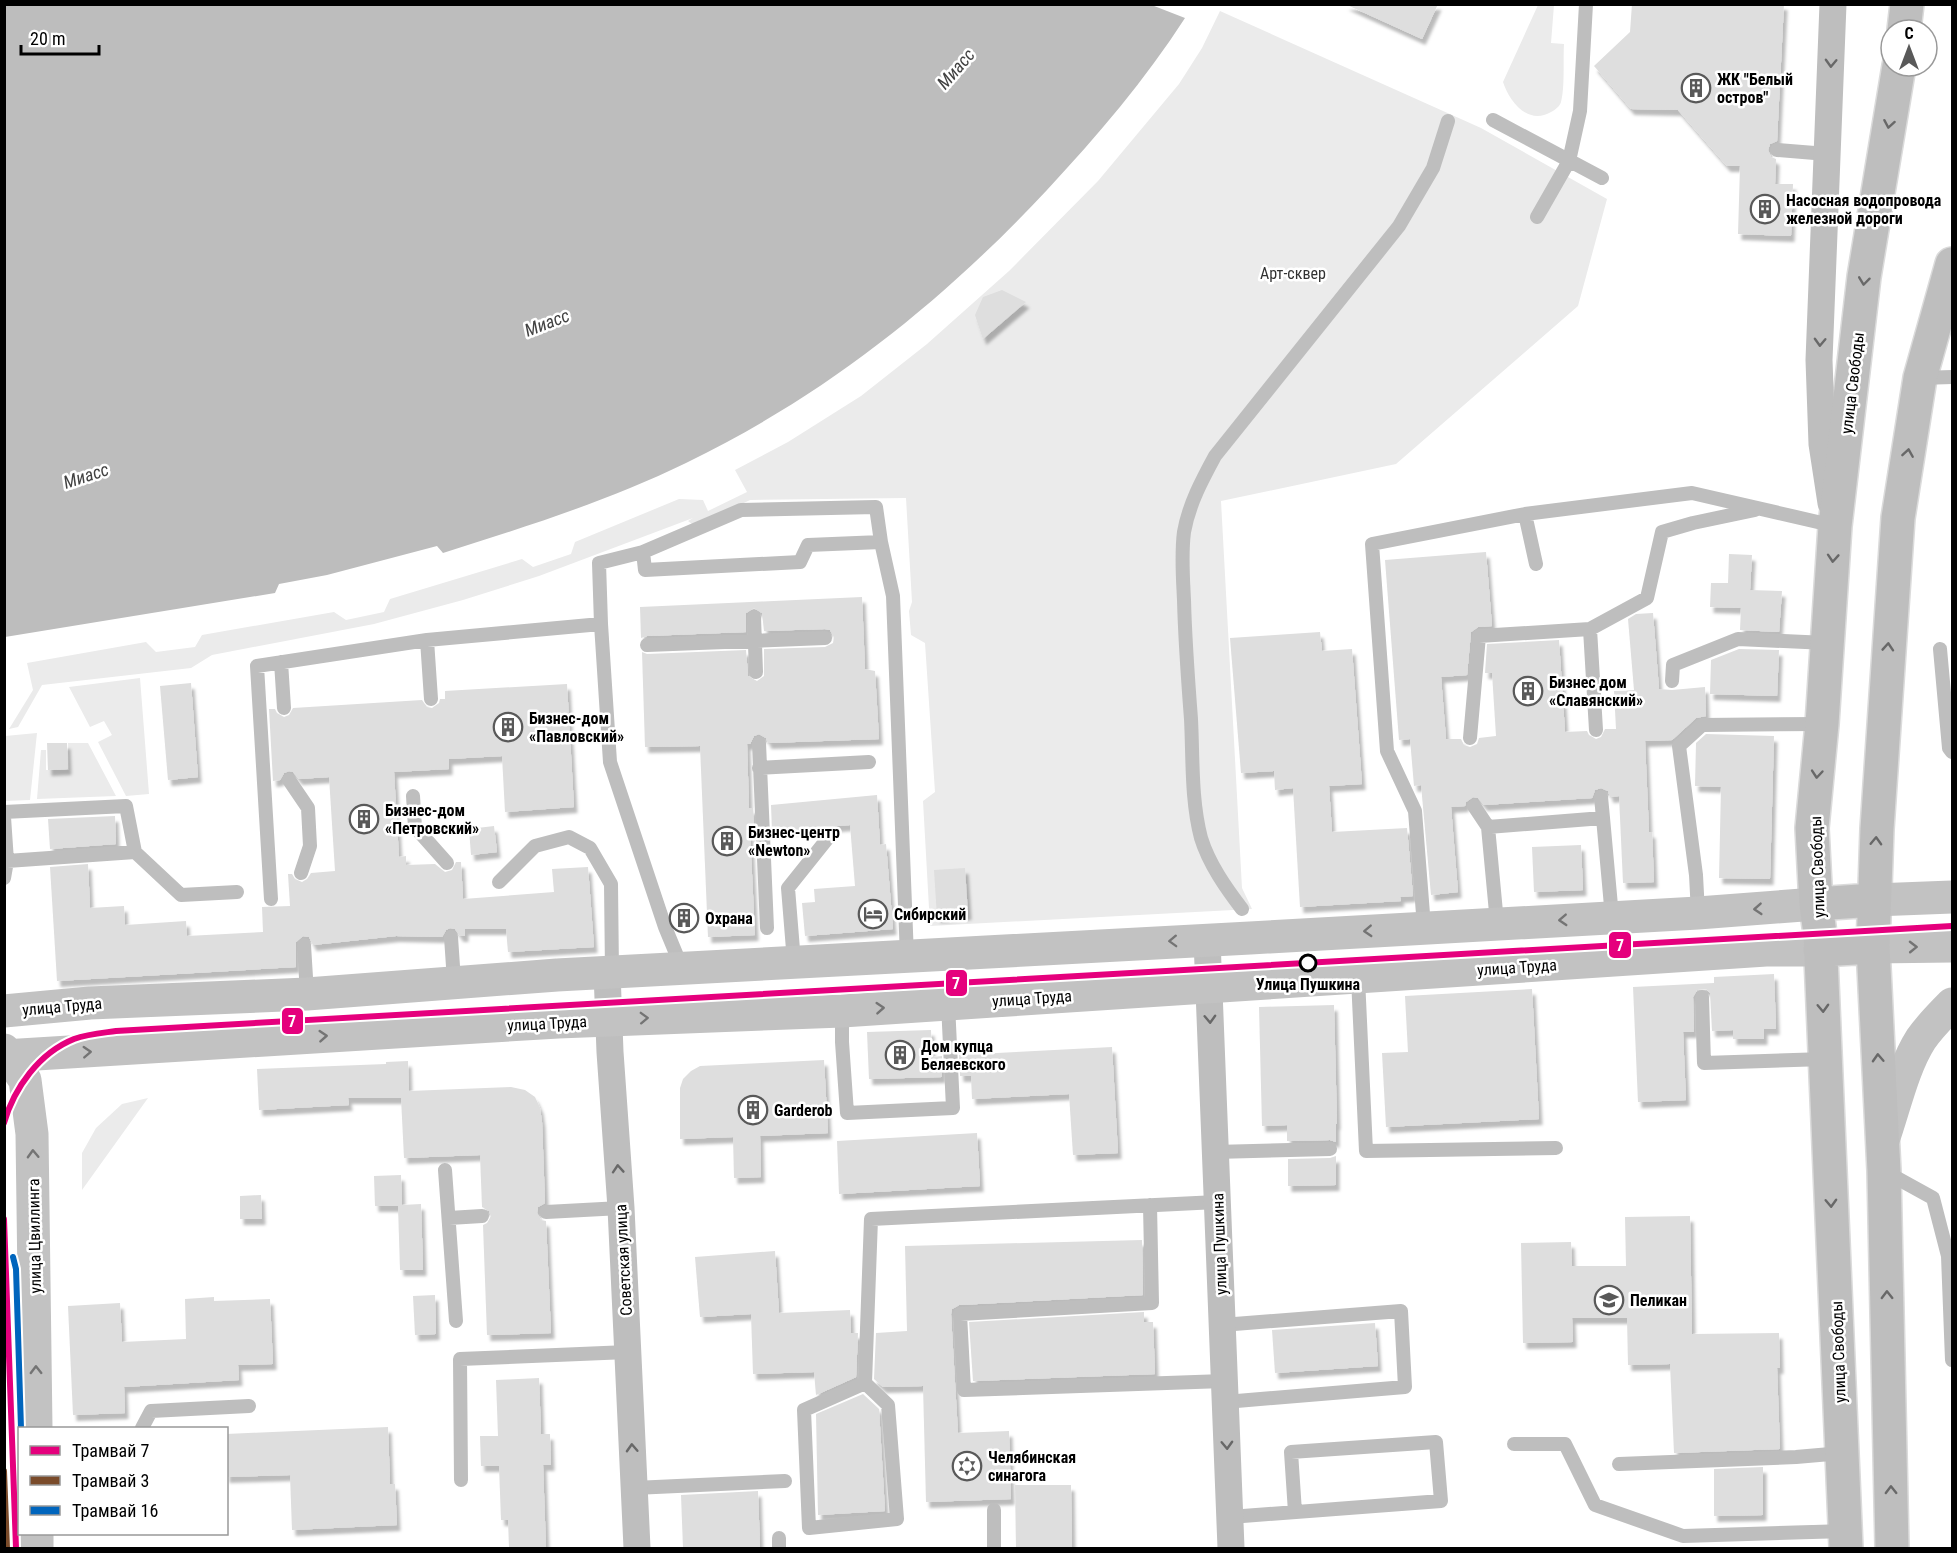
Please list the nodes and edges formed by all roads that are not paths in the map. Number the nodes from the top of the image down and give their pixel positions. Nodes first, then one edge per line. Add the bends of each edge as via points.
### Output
1 (1586, 4) edge
2 (1833, 4) edge
3 (1897, 78) edge
4 (1493, 120) dead end
5 (1449, 121) dead end
6 (1777, 150) dead end
7 (1827, 154) junction
8 (1569, 160) junction
9 (1602, 178) dead end
10 (1537, 217) dead end
11 (1953, 264) edge
12 (1953, 377) edge
13 (1920, 378) junction
14 (1761, 509) junction
15 (1525, 514) junction
16 (1834, 526) junction
17 (881, 542) junction
18 (644, 552) junction
19 (1536, 564) dead end
20 (754, 617) dead end
21 (601, 624) junction
22 (1590, 629) junction
23 (825, 638) dead end
24 (427, 640) junction
25 (754, 641) junction
26 (1827, 643) junction
27 (648, 645) dead end
28 (1940, 649) dead end
29 (281, 662) junction
30 (756, 672) dead end
31 (1672, 681) dead end
32 (431, 699) dead end
33 (284, 708) dead end
34 (1822, 724) junction
35 (1596, 730) dead end
36 (1470, 738) dead end
37 (759, 743) dead end
38 (1953, 752) edge
39 (869, 762) dead end
40 (759, 768) junction
41 (289, 780) dead end
42 (413, 796) dead end
43 (1601, 797) dead end
44 (1474, 806) dead end
45 (4, 812) edge
46 (4, 817) edge
47 (1604, 818) junction
48 (1488, 827) junction
49 (828, 838) dead end
50 (135, 852) junction
51 (7, 861) junction
52 (447, 863) dead end
53 (301, 873) dead end
54 (4, 879) edge
55 (499, 882) dead end
56 (237, 892) dead end
57 (1953, 897) edge
58 (271, 899) dead end
59 (1874, 900) junction
60 (1816, 904) junction
61 (1242, 909) dead end
62 (1698, 913) junction
63 (1612, 917) junction
64 (1497, 923) junction
65 (1424, 927) junction
66 (767, 928) dead end
67 (451, 937) dead end
68 (1207, 940) junction
69 (304, 945) dead end
70 (1953, 946) edge
71 (1873, 947) junction
72 (1820, 950) junction
73 (907, 957) junction
74 (794, 962) junction
75 (682, 968) junction
76 (609, 972) junction
77 (1358, 978) junction
78 (454, 981) junction
79 (1209, 986) junction
80 (307, 994) junction
81 (1702, 997) dead end
82 (948, 1004) junction
83 (1953, 1004) edge
84 (4, 1011) edge
85 (842, 1011) junction
86 (608, 1019) junction
87 (5, 1054) edge
88 (1825, 1059) junction
89 (1556, 1148) dead end
90 (1330, 1149) dead end
91 (1215, 1152) junction
92 (1883, 1156) junction
93 (445, 1170) dead end
94 (1217, 1202) junction
95 (1150, 1205) junction
96 (621, 1208) junction
97 (546, 1212) dead end
98 (482, 1216) dead end
99 (449, 1218) junction
100 (456, 1322) dead end
101 (1222, 1324) junction
102 (628, 1352) junction
103 (1953, 1360) edge
104 (865, 1383) junction
105 (1225, 1391) junction
106 (249, 1406) dead end
107 (36, 1427) edge
108 (142, 1427) edge
109 (1514, 1444) dead end
110 (1842, 1453) junction
111 (1619, 1464) dead end
112 (461, 1480) dead end
113 (785, 1481) dead end
114 (634, 1488) junction
115 (994, 1510) dead end
116 (1294, 1512) junction
117 (1230, 1517) junction
118 (1846, 1540) edge
119 (637, 1548) edge
120 (994, 1548) edge
121 (1231, 1548) edge
122 (1892, 1548) edge

1 - 8 lane via 1580,111
2 -> 7 street
3 -> 16 main road, улица Свободы via 1864,277
4 - 8 lane
5 - 61 lane via 1432,168 1399,225 1215,456 1191,506 1182,560 1196,812 1212,863
6 - 7 lane
7 -> 16 street via 1819,360 1822,444
8 - 9 lane
8 - 10 lane
11 - 13 main road
12 - 13 lane
59 -> 13 main road via 1895,549
14 - 15 lane via 1692,493
14 - 16 lane
14 - 22 lane via 1662,532 1647,598
15 - 19 lane
15 - 65 lane via 1372,544 1387,751 1415,811
16 -> 26 main road, улица Свободы
17 - 18 lane via 808,546 800,562 645,570
17 - 18 lane via 876,507 741,510
17 - 73 lane via 893,596
18 - 21 lane via 599,563
20 - 25 lane
21 - 24 lane
21 - 75 lane via 610,762
22 - 35 lane
22 - 36 lane via 1479,636
23 - 25 lane
24 - 29 lane
24 - 32 lane
25 - 27 lane
25 - 30 lane
26 - 31 lane via 1738,639 1673,665
26 - 34 main road, улица Свободы
28 - 38 lane via 1949,748
29 - 33 lane
29 - 58 lane via 257,666
34 -> 60 main road, улица Свободы via 1812,828
34 - 62 lane via 1702,725 1679,746
37 - 40 lane
39 - 40 lane
40 - 66 lane
41 - 53 lane via 308,808 310,846
42 - 52 lane via 415,827
43 - 47 lane
44 - 48 lane
45 - 50 lane via 126,806
46 - 51 lane
47 - 48 lane
47 - 63 lane
48 - 64 lane
49 - 74 lane via 789,888
50 - 51 lane
50 - 56 lane via 181,895
51 - 54 lane
55 - 76 lane via 536,846 569,837 590,848 611,884
57 - 59 main road, улица Труда
59 - 60 main road, улица Труда
59 - 71 main road
60 -> 62 main road, улица Труда
60 - 72 main road, улица Свободы
62 - 63 main road, улица Труда
63 -> 64 main road, улица Труда
64 - 65 main road, улица Труда
65 -> 68 main road, улица Труда
67 - 78 lane
68 -> 73 main road, улица Труда
68 - 79 street, улица Пушкина
69 - 80 lane
71 -> 70 main road, улица Труда
71 - 72 main road, улица Труда
92 -> 71 main road
72 - 77 main road, улица Труда via 1766,950
72 -> 88 main road, улица Свободы
73 - 74 main road, улица Труда
74 - 75 main road, улица Труда
75 - 76 main road, улица Труда
76 - 78 main road, улица Труда
76 - 86 street, Советская улица
77 - 79 main road, улица Труда
77 - 89 lane via 1366,1150
78 - 80 main road, улица Труда
79 - 82 main road, улица Труда
79 -> 91 street, улица Пушкина
80 - 84 main road, улица Труда via 90,1003
81 - 88 lane via 1704,1062
85 -> 82 main road, улица Труда
82 - 85 lane via 953,1108 847,1113
83 - 92 main road via 1920,1041 1905,1075
86 -> 85 main road, улица Труда
87 -> 86 main road, улица Труда
96 -> 86 street, Советская улица
107 -> 87 main road, улица Цвиллинга via 32,1134 25,1080
88 -> 110 main road, улица Свободы
90 - 91 lane
91 - 94 street, улица Пушкина
92 - 103 lane via 1933,1198 1948,1256
122 -> 92 main road
93 - 99 lane
94 - 95 lane
94 - 101 street, улица Пушкина
95 - 104 lane via 871,1219
95 - 105 lane via 1152,1303 960,1314 964,1390
96 - 97 lane
96 - 102 street, Советская улица
98 - 99 lane
99 - 100 lane
101 - 105 street, улица Пушкина
101 - 105 lane via 1401,1311 1405,1387
102 - 112 lane via 460,1359
114 -> 102 street, Советская улица
104 - 104 lane via 804,1410 809,1528 897,1519 888,1405
105 -> 117 street, улица Пушкина
106 - 108 lane via 151,1411
109 - 118 lane via 1564,1443 1595,1505 1683,1536
110 - 111 lane
110 - 118 main road, улица Свободы
113 - 114 lane
114 - 119 street, Советская улица
115 - 120 lane
116 - 116 lane via 1441,1501 1436,1442 1291,1452
116 - 117 lane
117 - 121 street, улица Пушкина

